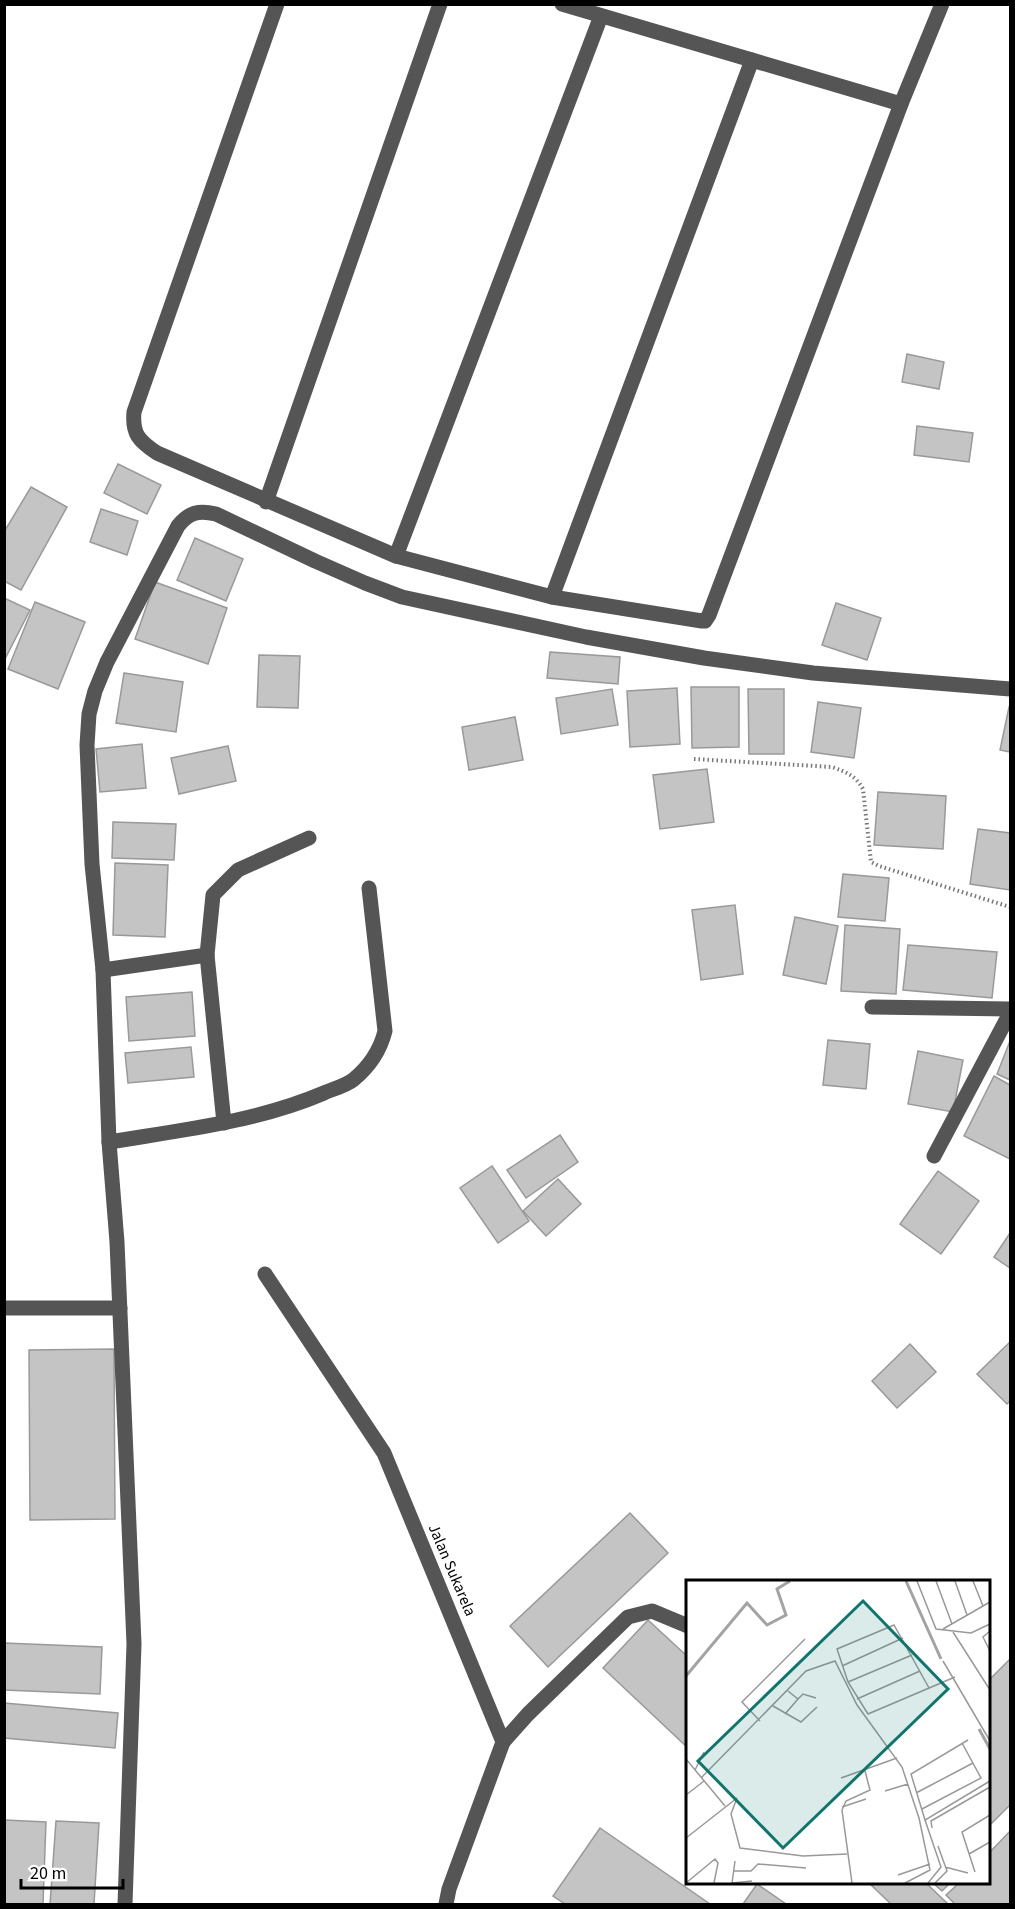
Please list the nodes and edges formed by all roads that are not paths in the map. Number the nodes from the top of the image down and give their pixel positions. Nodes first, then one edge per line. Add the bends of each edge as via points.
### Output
1 (277, 4) edge
2 (440, 4) edge
3 (562, 4) edge
4 (942, 4) edge
5 (601, 16) junction
6 (752, 60) junction
7 (901, 104) junction
8 (266, 502) junction
9 (396, 556) junction
10 (552, 597) junction
11 (1011, 689) edge
12 (309, 838) dead end
13 (369, 888) dead end
14 (207, 955) junction
15 (103, 970) junction
16 (872, 1007) dead end
17 (1011, 1011) edge
18 (224, 1123) junction
19 (110, 1142) junction
20 (934, 1156) dead end
21 (265, 1274) dead end
22 (4, 1308) edge
23 (120, 1308) junction
24 (686, 1625) edge
25 (502, 1742) junction
26 (448, 1897) edge
27 (125, 1905) edge
28 (455, 1905) edge

1 - 8 street via 133,424 138,437 157,453
2 - 8 street
3 - 5 street
4 - 7 street
5 - 6 street
5 - 9 street
6 - 7 street
6 - 10 street
7 - 10 street via 707,619
8 - 9 street
9 - 10 street
11 - 15 street via 813,674 586,637 402,597 325,566 216,514 196,512 177,526 107,662 89,714 92,864
12 - 14 street via 238,870 213,895
13 - 18 street via 385,1031 376,1055 351,1081 299,1103
14 - 15 street
14 - 18 street
15 - 19 street
16 - 17 street
17 - 20 street
18 - 19 street
19 - 23 street
21 - 25 street, Jalan Sukarela via 384,1453
22 - 23 street
23 - 27 street via 134,1644
24 - 25 street via 652,1611 628,1617
25 - 26 street
26 - 28 street

